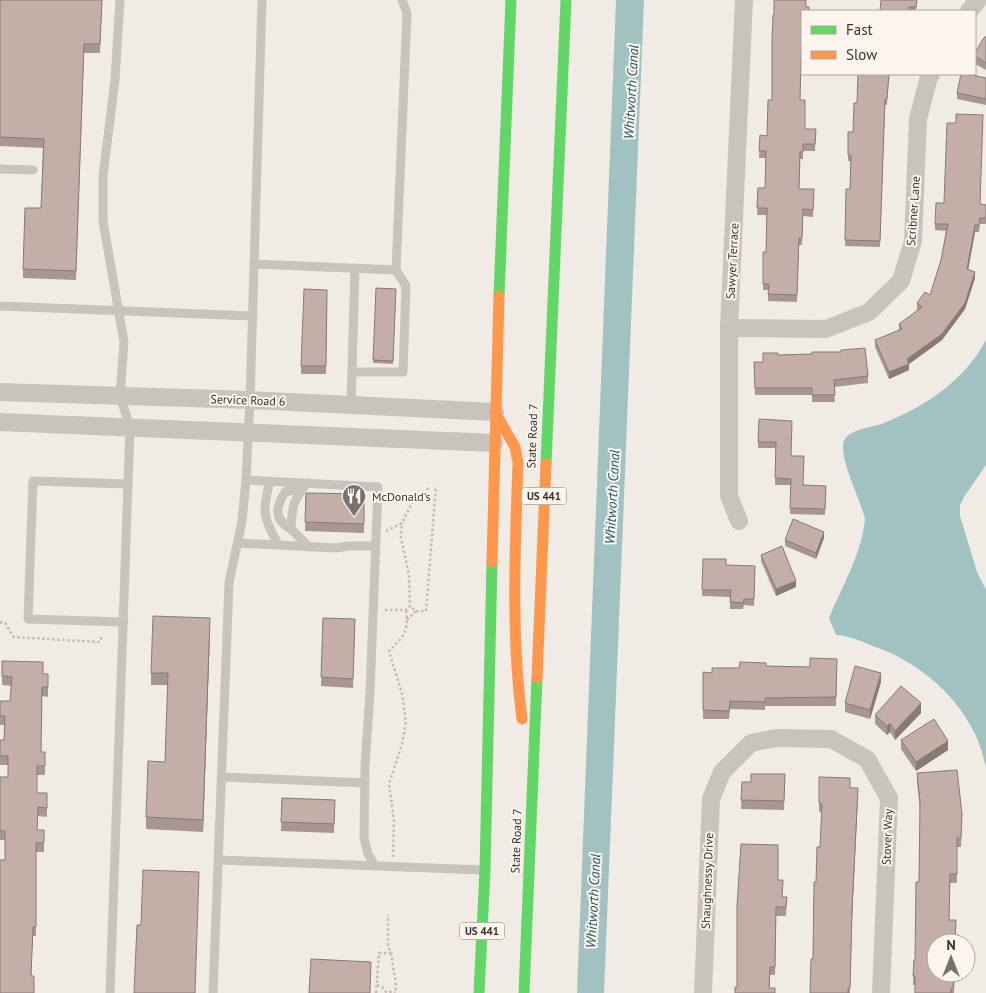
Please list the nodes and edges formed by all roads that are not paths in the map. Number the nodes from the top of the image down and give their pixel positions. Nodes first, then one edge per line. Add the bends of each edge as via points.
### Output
1 (120, 0) edge
2 (262, 0) edge
3 (402, 0) edge
4 (511, 0) edge
5 (566, 0) edge
6 (744, 0) edge
7 (978, 0) edge
8 (970, 10) edge
9 (930, 75) edge
10 (0, 169) edge
11 (33, 170) dead end
12 (254, 264) junction
13 (355, 268) junction
14 (396, 270) junction
15 (0, 306) edge
16 (118, 310) junction
17 (253, 316) junction
18 (729, 328) junction
19 (352, 372) junction
20 (0, 392) edge
21 (120, 396) junction
22 (250, 400) junction
23 (351, 405) junction
24 (495, 412) junction
25 (0, 422) edge
26 (130, 427) junction
27 (249, 433) junction
28 (494, 443) junction
29 (246, 480) junction
30 (270, 481) junction
31 (128, 484) junction
32 (305, 485) junction
33 (739, 521) dead end
34 (291, 529) junction
35 (238, 543) junction
36 (278, 544) junction
37 (375, 546) junction
38 (310, 547) junction
39 (124, 622) junction
40 (722, 772) joint
41 (222, 778) junction
42 (532, 781) junction
43 (365, 783) junction
44 (219, 860) junction
45 (375, 866) junction
46 (485, 870) junction
47 (110, 993) edge
48 (213, 993) edge
49 (479, 993) edge
50 (524, 993) edge
51 (702, 993) edge
52 (881, 993) edge

1 - 16 lane via 115,80 103,176 103,221
2 - 12 lane
3 - 14 lane via 407,13
4 - 24 main road, US 441
5 - 42 main road, State Road 7 / US 441
6 - 18 street, Sawyer Terrace
7 - 8 street
9 - 18 street, Scribner Lane via 918,119 913,241 901,281 868,312 826,329
10 - 11 lane
12 - 13 lane
12 - 17 lane
13 - 14 lane
13 - 19 lane
14 - 19 lane via 406,286 403,372
15 - 16 lane
16 - 17 lane
16 - 21 lane via 124,342
17 - 22 lane
18 - 33 street, Sawyer Terrace via 729,496
19 - 23 lane
20 - 21 street, Service Road 6
21 - 22 street, Service Road 6
21 - 26 lane
22 - 23 street, Service Road 6
22 - 27 lane
23 - 24 street, Service Road 6
24 - 28 main road, US 441
24 - 42 main road via 515,447 518,463 515,643 518,688
25 - 26 street
26 - 27 street
26 - 31 lane
27 - 28 street
27 - 29 lane
28 - 46 main road, US 441
29 - 30 lane
29 - 35 lane
30 - 32 lane
30 - 36 lane via 264,515
31 - 39 lane
31 - 39 lane via 33,481 28,619
32 - 34 lane via 292,508
32 - 34 lane via 285,492 277,505 278,516
32 - 37 lane via 378,487
34 - 38 lane
35 - 36 lane
35 - 41 lane via 229,583
36 - 38 lane
37 - 38 lane
37 - 43 lane
39 - 47 lane
40 - 51 street, Shaughnessy Drive via 711,799
40 - 52 street, Stover Way via 751,743 776,738 831,740 868,759 889,798
41 - 43 lane
41 - 44 lane
42 - 50 main road, State Road 7 / US 441
43 - 45 lane via 364,838
44 - 45 lane
44 - 48 lane
45 - 46 lane
46 - 49 main road, US 441

